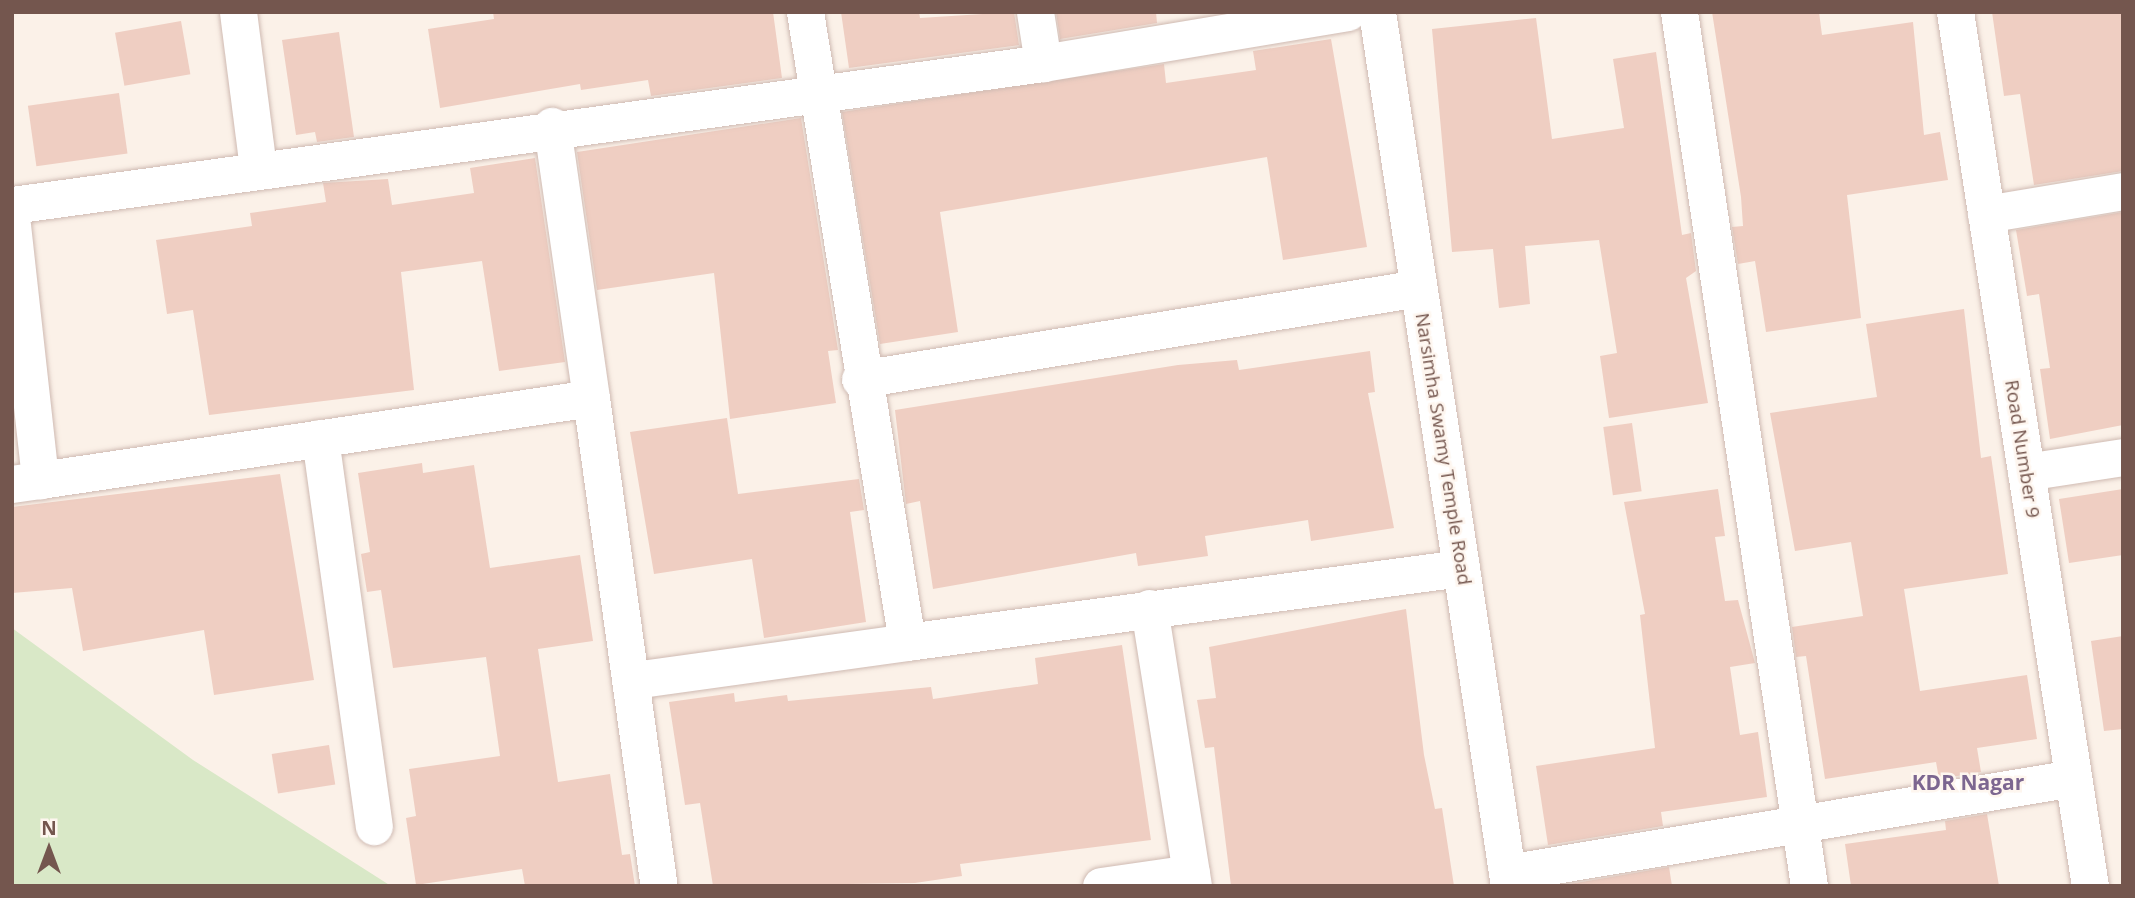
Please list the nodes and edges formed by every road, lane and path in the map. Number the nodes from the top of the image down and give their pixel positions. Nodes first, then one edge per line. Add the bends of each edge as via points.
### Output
1 (237, 12) edge
2 (805, 12) edge
3 (1035, 12) edge
4 (1348, 12) edge
5 (1377, 12) edge
6 (1679, 12) edge
7 (1955, 12) edge
8 (1043, 63) junction
9 (816, 96) junction
10 (552, 126) junction
11 (258, 168) junction
12 (2123, 191) edge
13 (12, 205) edge
14 (1986, 214) junction
15 (12, 225) edge
16 (1419, 288) junction
17 (860, 379) junction
18 (591, 398) junction
19 (320, 438) junction
20 (2123, 457) edge
21 (2026, 472) junction
22 (26, 482) edge
23 (1461, 568) junction
24 (1149, 608) junction
25 (907, 642) junction
26 (634, 680) junction
27 (2073, 779) junction
28 (1798, 824) junction
29 (374, 826) dead end
30 (1192, 879) edge
31 (1508, 879) edge
32 (659, 886) edge
33 (1101, 886) edge
34 (1809, 886) edge
35 (2090, 886) edge

1 - 11 street
2 - 9 street
3 - 8 street
4 - 8 street
5 - 16 street, Narsimha Swamy Temple Road
6 - 28 street
7 - 14 street, Road Number 9
8 - 9 street
9 - 10 street
9 - 17 street
10 - 11 street
10 - 18 street
11 - 13 street
12 - 14 street
14 - 21 street, Road Number 9
15 - 22 street
16 - 17 street
16 - 23 street, Narsimha Swamy Temple Road
17 - 25 street
18 - 19 street
18 - 26 street
19 - 22 street
19 - 29 street
20 - 21 street
21 - 27 street, Road Number 9
23 - 24 street
23 - 31 street, Narsimha Swamy Temple Road
24 - 25 street
24 - 30 street
25 - 26 street
26 - 32 street
27 - 28 street
27 - 35 street, Road Number 9
28 - 31 street
28 - 34 street
30 - 33 street

